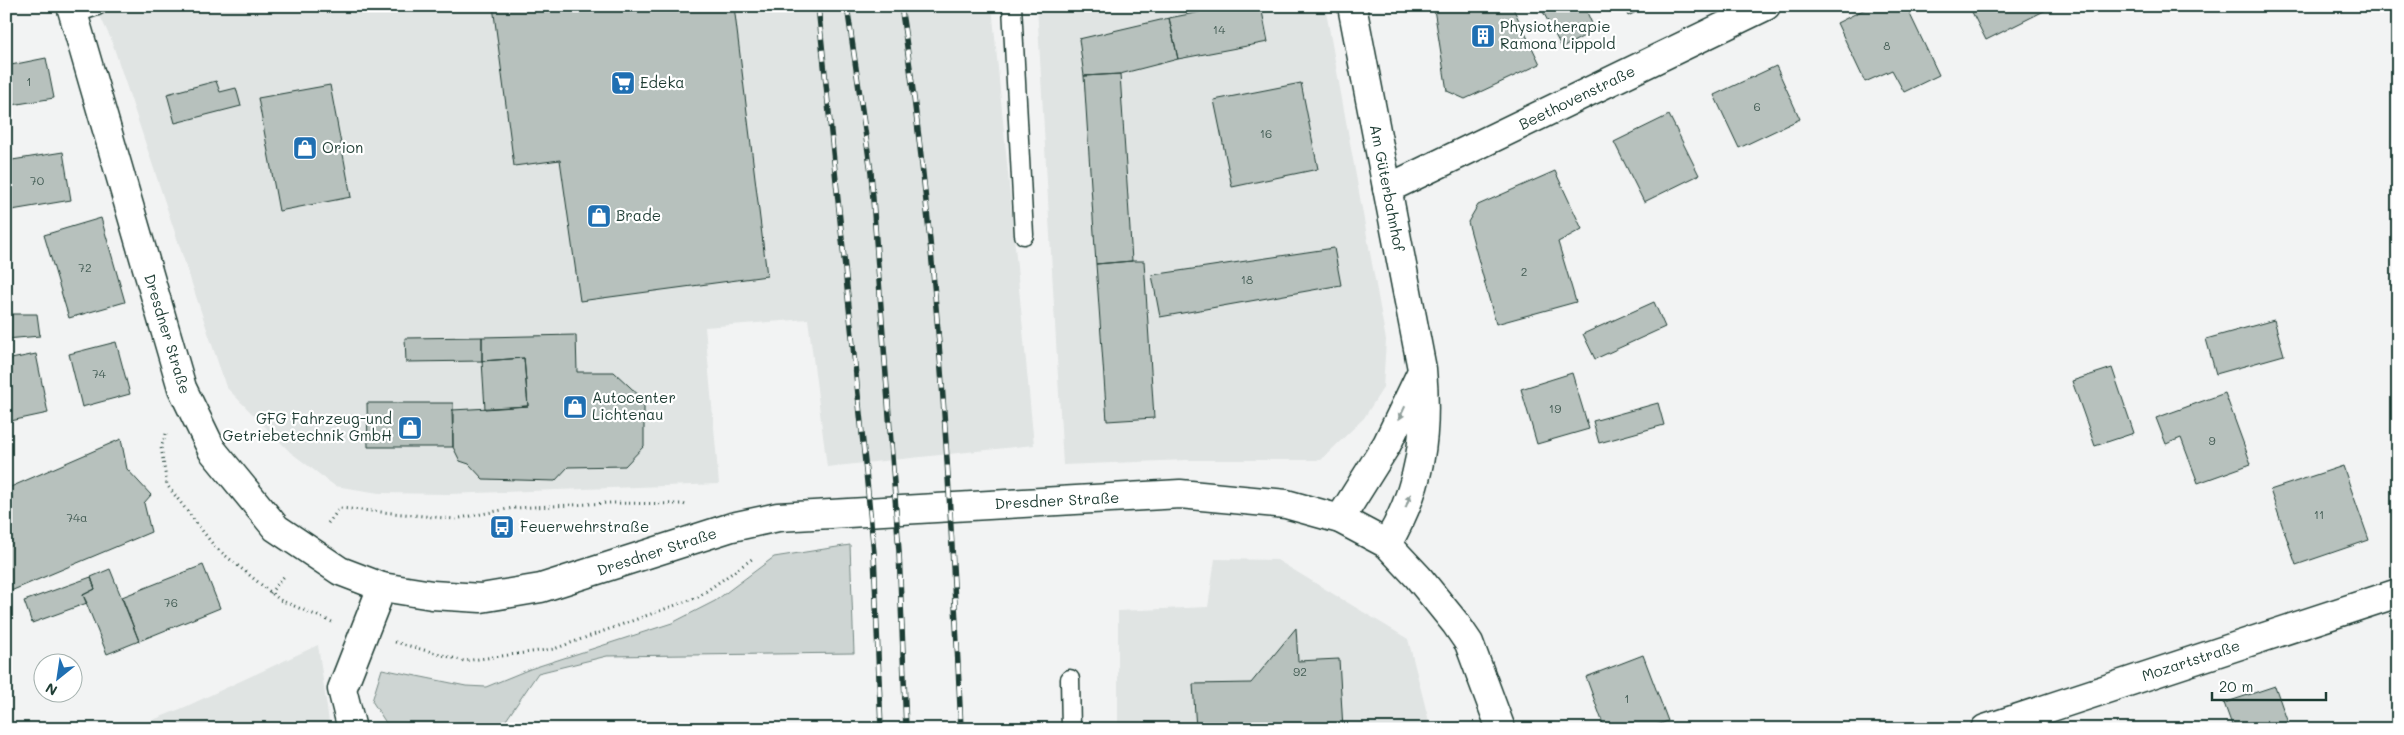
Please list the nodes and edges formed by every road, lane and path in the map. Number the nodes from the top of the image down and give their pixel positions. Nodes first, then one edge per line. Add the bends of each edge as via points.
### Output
1 (1012, 6) edge
2 (1352, 6) edge
3 (1766, 6) edge
4 (80, 9) edge
5 (1387, 189) junction
6 (1024, 235) dead end
7 (1422, 369) junction
8 (1340, 519) junction
9 (732, 527) junction
10 (1387, 544) junction
11 (306, 548) junction
12 (382, 587) junction
13 (2398, 593) edge
14 (1070, 679) dead end
15 (352, 729) edge
16 (1071, 729) edge
17 (1501, 729) edge
18 (1985, 729) edge

1 - 6 lane
2 - 5 main road, Am Güterbahnhof
3 - 5 main road, Beethovenstraße
4 - 11 main road, Dresdner Straße via 182,388 212,450 276,528
5 - 7 main road, Am Güterbahnhof
7 -> 8 main road via 1387,444
10 -> 7 main road, Am Güterbahnhof via 1402,520 1418,474 1426,408
8 - 9 main road, Dresdner Straße via 1286,504 1180,494 778,517
8 - 10 main road, Dresdner Straße
9 - 11 path via 683,504 611,503 513,508 455,518 340,508
9 - 12 main road, Dresdner Straße via 549,585 481,598
10 - 17 main road, Dresdner Straße via 1418,577 1469,643
11 - 12 main road, Dresdner Straße via 340,571
12 - 15 main road via 342,689
13 - 18 main road, Mozartstraße
14 - 16 lane

